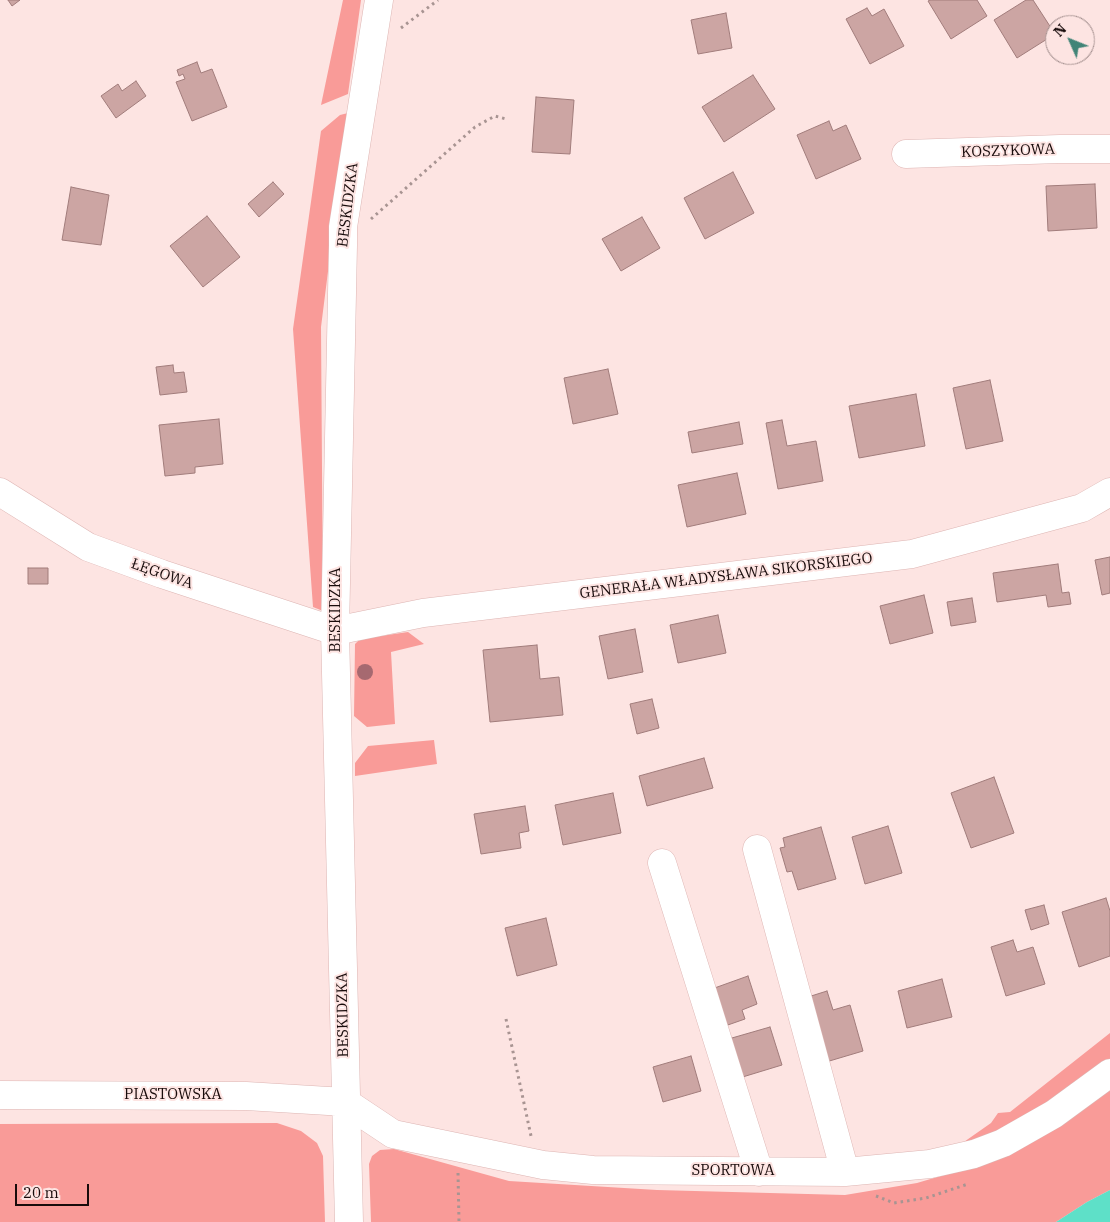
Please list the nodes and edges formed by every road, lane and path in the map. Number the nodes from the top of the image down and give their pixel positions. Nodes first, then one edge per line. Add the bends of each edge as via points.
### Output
1 (379, 0) edge
2 (438, 0) edge
3 (371, 51) junction
4 (506, 119) dead end
5 (1110, 149) edge
6 (906, 154) dead end
7 (342, 245) junction
8 (0, 492) edge
9 (1110, 492) edge
10 (335, 631) junction
11 (757, 848) dead end
12 (662, 863) dead end
13 (506, 1019) dead end
14 (1110, 1073) edge
15 (0, 1095) edge
16 (345, 1102) junction
17 (457, 1147) junction
18 (524, 1161) junction
19 (759, 1172) junction
20 (845, 1172) junction
21 (349, 1222) edge
22 (458, 1222) edge

1 - 3 street, BESKIDZKA
2 - 3 path
3 - 7 street, BESKIDZKA
4 - 7 path via 495,116 475,127
5 - 6 street, KOSZYKOWA
7 - 10 street, BESKIDZKA
8 - 10 street, ŁĘGOWA via 88,547
9 - 10 street, GENERAŁA WŁADYSŁAWA SIKORSKIEGO via 1082,508 912,554 423,613
10 - 16 street, BESKIDZKA
11 - 20 street
12 - 19 street
13 - 18 path via 531,1133
14 - 20 street, SPORTOWA via 1054,1114 1003,1144 930,1164
15 - 16 street, PIASTOWSKA via 246,1096
16 - 17 street, SPORTOWA via 393,1134
16 - 21 street, BESKIDZKA
17 - 18 street, SPORTOWA
17 - 22 path
18 - 19 street, SPORTOWA via 592,1170
19 - 20 street, SPORTOWA

